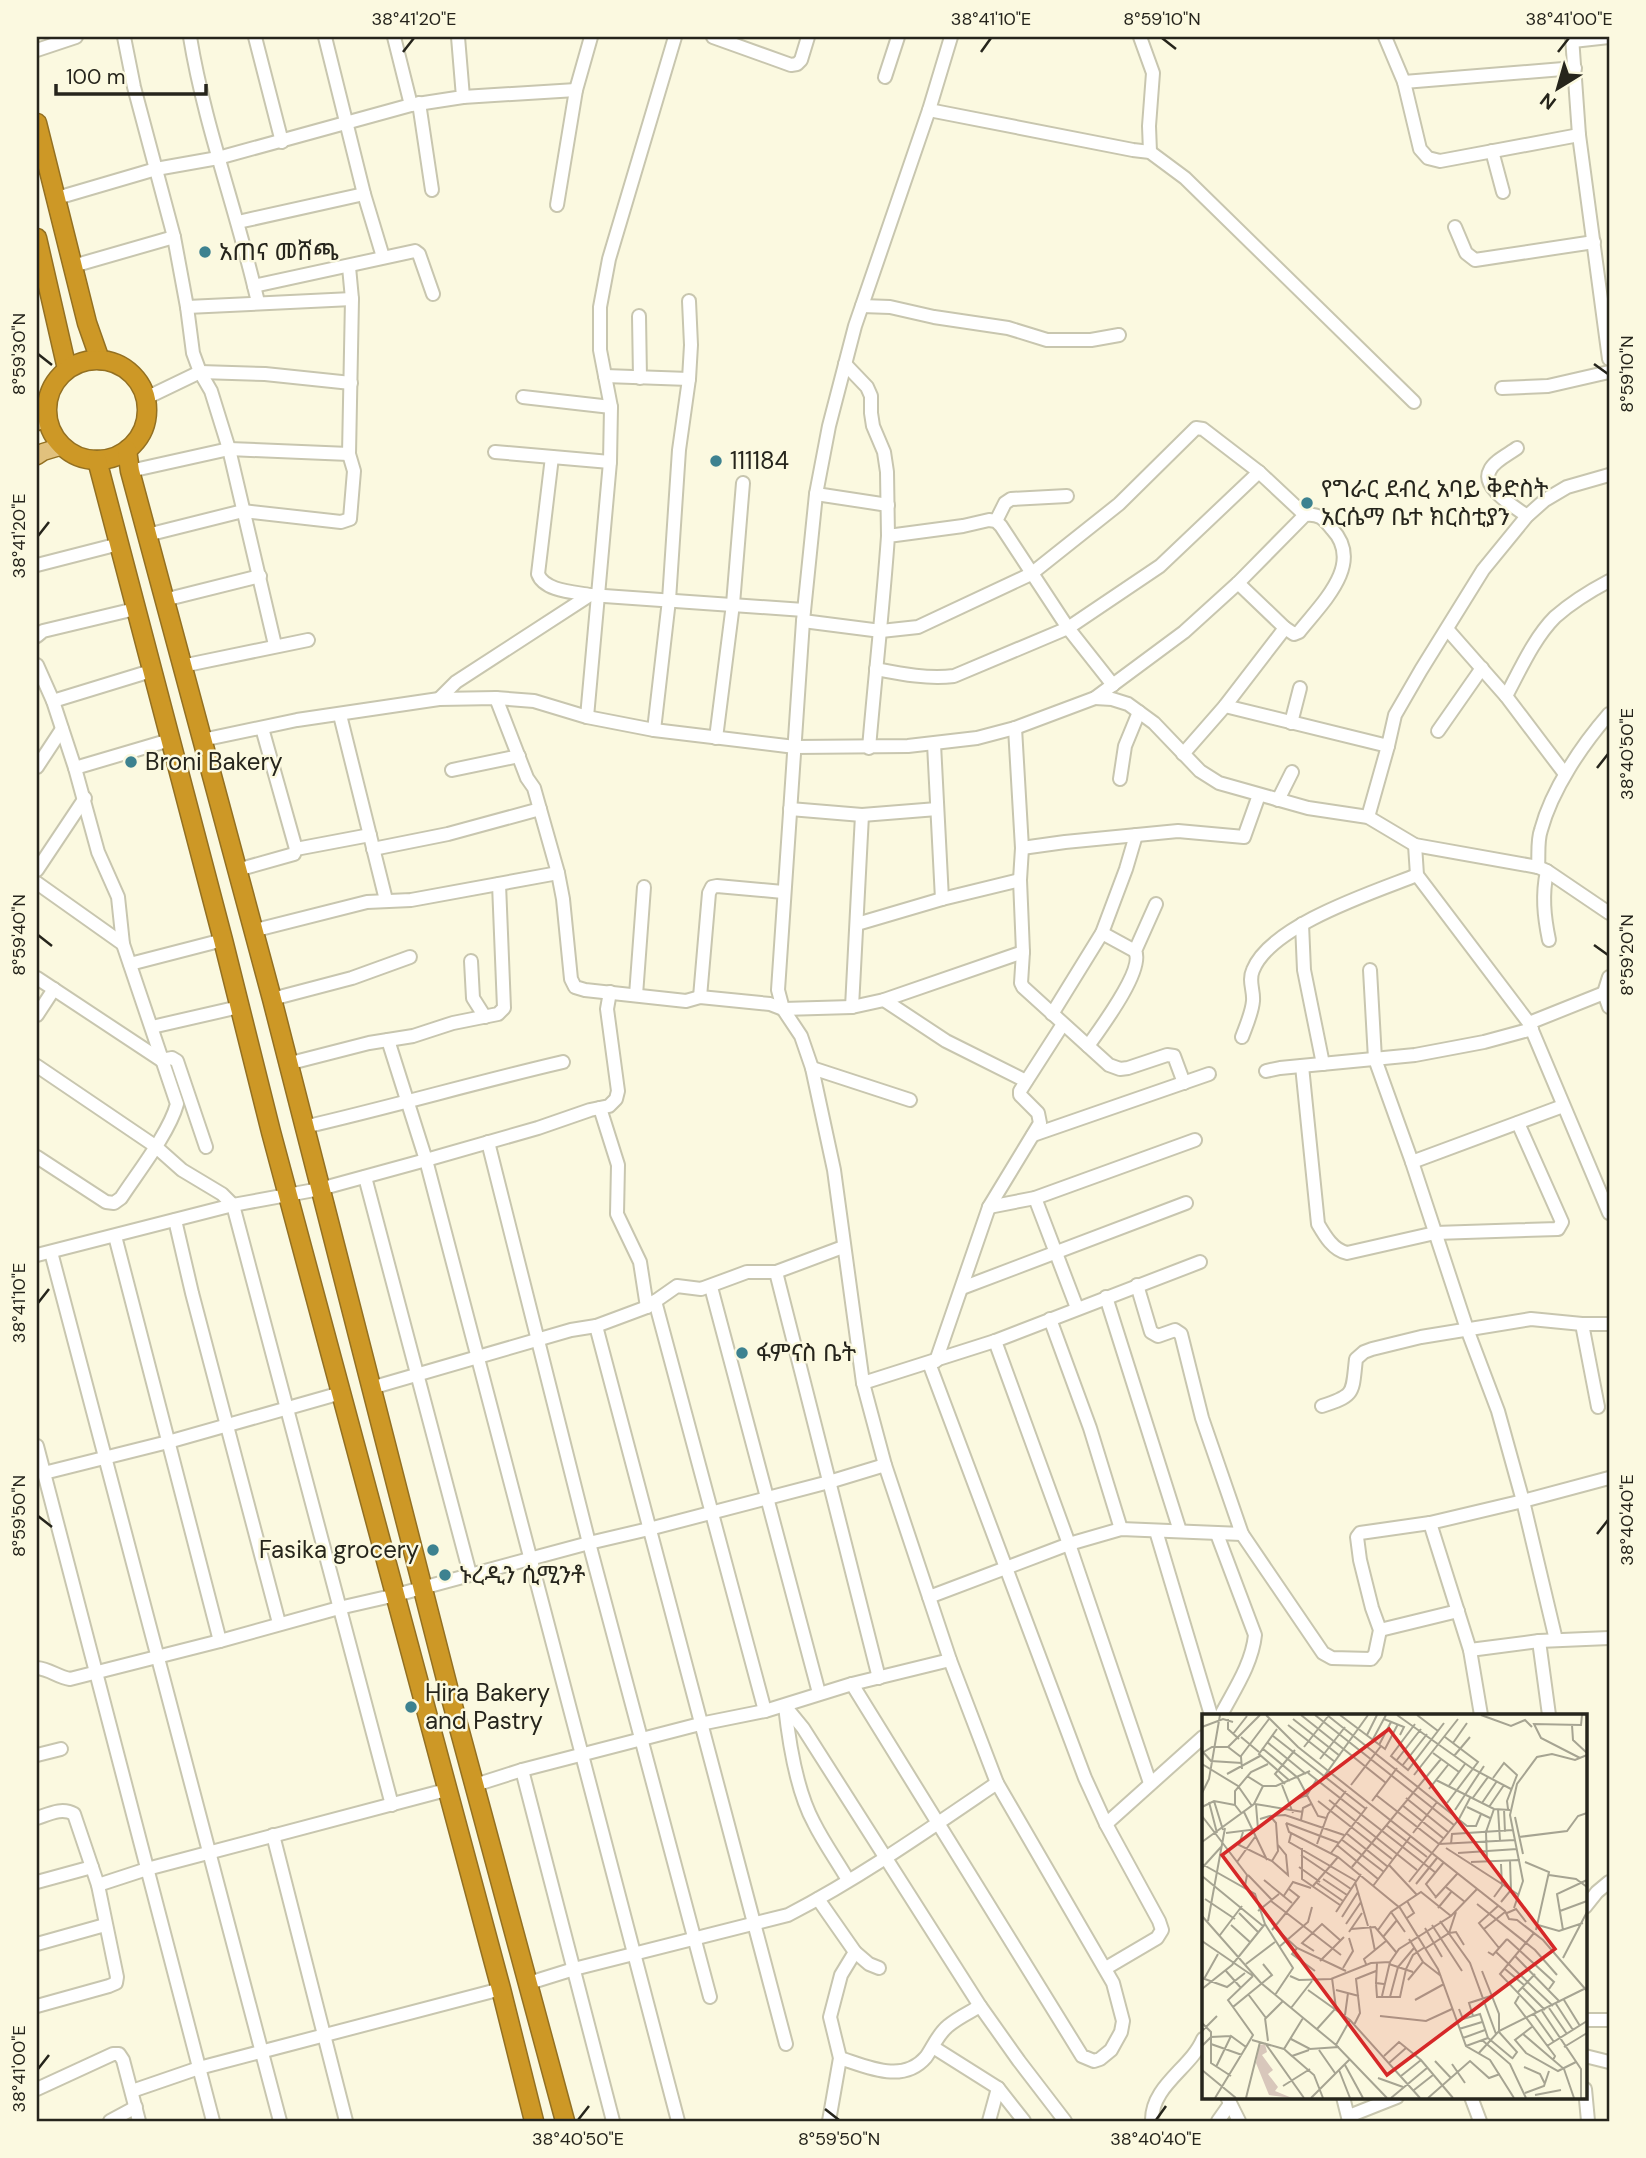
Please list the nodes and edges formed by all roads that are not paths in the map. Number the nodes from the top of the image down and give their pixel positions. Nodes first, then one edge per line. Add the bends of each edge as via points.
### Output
1 (76, 37) edge
2 (124, 37) edge
3 (190, 37) edge
4 (255, 37) edge
5 (325, 37) edge
6 (394, 37) edge
7 (458, 37) edge
8 (591, 37) edge
9 (675, 37) edge
10 (713, 37) edge
11 (808, 37) edge
12 (898, 37) edge
13 (951, 37) edge
14 (1140, 37) edge
15 (1385, 37) edge
16 (1609, 37) edge
17 (1573, 39) edge
18 (37, 50) edge
19 (1575, 68) junction
20 (885, 77) dead end
21 (1404, 82) junction
22 (576, 90) junction
23 (463, 97) junction
24 (415, 104) junction
25 (929, 110) junction
26 (37, 123) edge
27 (348, 124) junction
28 (1579, 135) junction
29 (282, 142) junction
30 (1492, 151) junction
31 (1150, 152) junction
32 (218, 158) junction
33 (156, 169) junction
34 (432, 190) dead end
35 (1503, 192) dead end
36 (364, 194) junction
37 (57, 198) junction
38 (557, 205) dead end
39 (238, 222) junction
40 (1455, 227) dead end
41 (174, 237) junction
42 (37, 238) edge
43 (1594, 242) junction
44 (383, 257) junction
45 (73, 266) junction
46 (349, 267) junction
47 (254, 286) junction
48 (433, 294) dead end
49 (352, 299) junction
50 (258, 302) junction
51 (689, 302) dead end
52 (862, 306) junction
53 (187, 307) junction
54 (639, 316) dead end
55 (1119, 335) dead end
56 (1609, 359) edge
57 (100, 360) junction
58 (845, 364) junction
59 (67, 369) junction
60 (200, 372) junction
61 (1609, 372) edge
62 (606, 376) junction
63 (640, 378) junction
64 (689, 379) junction
65 (351, 383) junction
66 (1502, 388) dead end
67 (523, 397) dead end
68 (146, 398) junction
69 (1414, 402) dead end
70 (611, 407) junction
71 (42, 419) edge
72 (63, 446) junction
73 (1517, 448) dead end
74 (229, 449) junction
75 (127, 450) junction
76 (495, 452) dead end
77 (349, 454) junction
78 (37, 456) edge
79 (552, 457) junction
80 (97, 460) junction
81 (610, 463) junction
82 (130, 471) junction
83 (1259, 472) junction
84 (1609, 475) edge
85 (743, 483) dead end
86 (817, 494) junction
87 (1067, 496) dead end
88 (888, 505) junction
89 (243, 511) junction
90 (1306, 515) junction
91 (1527, 516) junction
92 (996, 521) junction
93 (147, 535) junction
94 (888, 536) junction
95 (119, 544) junction
96 (37, 565) edge
97 (1031, 574) junction
98 (260, 576) junction
99 (1609, 581) edge
100 (1238, 583) junction
101 (594, 596) junction
102 (164, 600) junction
103 (668, 600) junction
104 (733, 604) junction
105 (135, 609) junction
106 (804, 616) junction
107 (1068, 628) junction
108 (1285, 628) junction
109 (1447, 629) junction
110 (881, 631) junction
111 (37, 636) edge
112 (308, 639) dead end
113 (275, 645) junction
114 (37, 665) edge
115 (182, 666) junction
116 (1482, 668) junction
117 (876, 669) junction
118 (151, 671) junction
119 (1113, 685) junction
120 (1300, 688) dead end
121 (1506, 696) junction
122 (496, 698) junction
123 (1095, 698) junction
124 (439, 699) junction
125 (53, 701) junction
126 (1225, 706) junction
127 (1139, 712) junction
128 (1609, 714) edge
129 (340, 715) junction
130 (587, 717) junction
131 (1292, 723) junction
132 (262, 728) junction
133 (1014, 728) junction
134 (62, 729) junction
135 (654, 730) junction
136 (1438, 731) dead end
137 (716, 738) junction
138 (170, 740) junction
139 (202, 740) junction
140 (934, 744) junction
141 (1388, 746) junction
142 (795, 747) junction
143 (869, 748) junction
144 (1182, 754) junction
145 (519, 756) junction
146 (37, 767) edge
147 (75, 768) junction
148 (452, 770) dead end
149 (1292, 772) dead end
150 (1565, 774) junction
151 (1120, 779) dead end
152 (1259, 795) junction
153 (85, 799) junction
154 (1278, 800) junction
155 (540, 809) junction
156 (790, 809) junction
157 (937, 809) junction
158 (862, 815) junction
159 (1368, 817) junction
160 (370, 835) junction
161 (1136, 835) junction
162 (1415, 845) junction
163 (1021, 848) junction
164 (296, 849) junction
165 (373, 849) junction
166 (1543, 869) junction
167 (37, 870) edge
168 (237, 870) junction
169 (558, 873) junction
170 (1417, 875) junction
171 (1020, 880) junction
172 (37, 883) edge
173 (499, 884) junction
174 (644, 887) dead end
175 (783, 892) junction
176 (942, 899) junction
177 (386, 900) junction
178 (1156, 904) dead end
179 (1609, 913) edge
180 (857, 924) junction
181 (1302, 924) junction
182 (252, 931) junction
183 (1102, 933) junction
184 (223, 940) junction
185 (1549, 940) dead end
186 (123, 944) junction
187 (1135, 951) junction
188 (1023, 952) junction
189 (410, 957) dead end
190 (471, 961) dead end
191 (130, 964) junction
192 (1370, 970) dead end
193 (1609, 977) edge
194 (37, 978) edge
195 (54, 989) junction
196 (610, 992) junction
197 (1604, 993) junction
198 (636, 995) junction
199 (700, 997) junction
200 (272, 999) junction
201 (884, 1000) junction
202 (239, 1007) junction
203 (852, 1007) junction
204 (1609, 1007) edge
205 (783, 1009) junction
206 (1052, 1014) junction
207 (37, 1015) edge
208 (485, 1017) junction
209 (1063, 1024) junction
210 (1531, 1026) junction
211 (152, 1027) junction
212 (1242, 1037) dead end
213 (388, 1040) junction
214 (1088, 1046) junction
215 (1375, 1059) junction
216 (161, 1060) junction
217 (564, 1062) dead end
218 (287, 1064) junction
219 (1322, 1064) junction
220 (37, 1066) edge
221 (1302, 1066) junction
222 (812, 1068) junction
223 (1266, 1071) dead end
224 (1209, 1074) dead end
225 (1026, 1081) junction
226 (1184, 1083) junction
227 (910, 1100) dead end
228 (407, 1103) junction
229 (1563, 1106) junction
230 (600, 1108) junction
231 (1518, 1123) junction
232 (304, 1127) junction
233 (1032, 1136) junction
234 (1195, 1140) dead end
235 (488, 1142) junction
236 (155, 1146) junction
237 (206, 1147) dead end
238 (37, 1157) edge
239 (426, 1160) junction
240 (1412, 1161) junction
241 (365, 1177) junction
242 (320, 1189) junction
243 (289, 1194) junction
244 (1035, 1198) junction
245 (1186, 1203) dead end
246 (233, 1205) junction
247 (989, 1207) junction
248 (1609, 1213) edge
249 (175, 1220) junction
250 (1435, 1233) junction
251 (115, 1236) junction
252 (844, 1247) junction
253 (51, 1252) junction
254 (1055, 1253) junction
255 (37, 1255) edge
256 (1200, 1262) dead end
257 (776, 1272) junction
258 (1137, 1285) junction
259 (711, 1287) junction
260 (962, 1289) junction
261 (1106, 1297) junction
262 (651, 1304) junction
263 (1077, 1308) junction
264 (1051, 1319) junction
265 (1582, 1324) junction
266 (1609, 1324) edge
267 (596, 1326) junction
268 (1468, 1329) junction
269 (539, 1339) junction
270 (995, 1341) junction
271 (477, 1358) junction
272 (932, 1362) junction
273 (416, 1376) junction
274 (863, 1383) junction
275 (371, 1388) junction
276 (341, 1393) junction
277 (1322, 1406) dead end
278 (1598, 1407) dead end
279 (288, 1409) junction
280 (228, 1424) junction
281 (168, 1441) junction
282 (37, 1446) edge
283 (105, 1458) junction
284 (884, 1465) junction
285 (44, 1473) junction
286 (1609, 1478) edge
287 (829, 1482) junction
288 (767, 1498) junction
289 (1523, 1501) junction
290 (713, 1512) junction
291 (1430, 1523) junction
292 (649, 1529) junction
293 (1121, 1529) junction
294 (1156, 1531) junction
295 (1180, 1531) junction
296 (1217, 1534) junction
297 (1242, 1534) junction
298 (589, 1543) junction
299 (1069, 1544) junction
300 (530, 1559) junction
301 (1005, 1569) junction
302 (470, 1574) junction
303 (424, 1587) junction
304 (396, 1595) junction
305 (929, 1597) junction
306 (339, 1608) junction
307 (1458, 1611) junction
308 (279, 1623) junction
309 (1380, 1630) junction
310 (1609, 1638) edge
311 (1556, 1640) junction
312 (1539, 1641) junction
313 (220, 1642) junction
314 (1470, 1650) junction
315 (158, 1657) junction
316 (950, 1660) junction
317 (37, 1668) edge
318 (95, 1672) junction
319 (879, 1678) junction
320 (852, 1684) junction
321 (819, 1693) junction
322 (785, 1706) junction
323 (765, 1712) junction
324 (1211, 1714) edge
325 (1222, 1714) edge
326 (1481, 1714) edge
327 (1549, 1714) edge
328 (700, 1724) junction
329 (1202, 1738) edge
330 (641, 1740) junction
331 (61, 1749) dead end
332 (37, 1755) edge
333 (581, 1755) junction
334 (522, 1770) junction
335 (997, 1783) junction
336 (1150, 1783) junction
337 (475, 1785) junction
338 (446, 1790) junction
339 (392, 1805) junction
340 (37, 1818) edge
341 (939, 1822) junction
342 (1106, 1824) junction
343 (273, 1835) junction
344 (209, 1852) junction
345 (887, 1858) junction
346 (92, 1867) junction
347 (147, 1869) junction
348 (848, 1880) junction
349 (37, 1881) edge
350 (1609, 1882) edge
351 (98, 1885) junction
352 (818, 1899) junction
353 (1586, 1906) edge
354 (753, 1924) junction
355 (105, 1925) junction
356 (693, 1938) junction
357 (37, 1944) edge
358 (855, 1952) junction
359 (635, 1955) junction
360 (879, 1968) dead end
361 (1106, 1968) junction
362 (574, 1969) junction
363 (528, 1983) junction
364 (501, 1989) junction
365 (710, 1997) dead end
366 (37, 2006) edge
367 (980, 2006) junction
368 (1586, 2020) edge
369 (1609, 2020) edge
370 (323, 2035) junction
371 (786, 2044) dead end
372 (933, 2047) junction
373 (262, 2051) junction
374 (1200, 2056) edge
375 (1586, 2056) edge
376 (841, 2058) junction
377 (1609, 2062) edge
378 (199, 2068) junction
379 (998, 2088) junction
380 (37, 2089) edge
381 (132, 2091) junction
382 (1343, 2098) edge
383 (1395, 2098) edge
384 (1471, 2098) edge
385 (1586, 2098) edge
386 (1229, 2100) edge
387 (136, 2107) junction
388 (1349, 2119) edge
389 (110, 2121) edge
390 (139, 2121) edge
391 (213, 2121) edge
392 (280, 2121) edge
393 (346, 2121) edge
394 (534, 2121) edge
395 (565, 2121) edge
396 (613, 2121) edge
397 (678, 2121) edge
398 (829, 2121) edge
399 (989, 2121) edge
400 (1024, 2121) edge
401 (1065, 2121) edge
402 (1152, 2121) edge
403 (1217, 2121) edge
404 (1240, 2121) edge
405 (1481, 2121) edge
406 (1588, 2121) edge

1 - 18 street
2 - 33 street
3 - 32 street
4 - 29 street
5 - 27 street
6 - 24 street
7 - 23 street
8 - 22 street
9 - 62 street via 607,271 600,307 600,350
10 - 11 street via 791,65 801,60
12 - 20 street
13 - 25 street
14 - 31 street via 1153,73
15 - 21 street
16 - 17 street
17 - 19 street
19 - 21 street
19 - 28 street
21 - 30 street via 1420,149 1428,158 1440,161
22 - 23 street
22 - 38 street
23 - 24 street
24 - 27 street
24 - 34 street
25 - 31 street
25 - 52 street
26 - 37 highway
27 - 29 street
27 - 36 street
28 - 30 street
28 - 43 street
29 - 32 street
30 - 35 street
31 - 69 street via 1185,178
32 - 33 street
32 - 39 street
33 - 37 street
33 - 41 street
36 - 39 street
36 - 44 street
37 - 45 highway
39 - 47 street
40 - 43 street via 1466,253 1475,260
41 - 45 street
41 - 53 street
42 - 59 highway
43 - 56 street
44 - 46 street
44 - 48 street via 417,253
45 - 57 highway
46 - 47 street
46 - 49 street
47 - 50 street
49 - 50 street
49 - 65 street
50 - 53 street
51 - 64 street
52 - 55 street via 1008,328 1047,341
52 - 58 street
53 - 60 street
54 - 63 street
57 - 59 highway
57 - 68 highway via 129,371
58 - 86 street
58 - 88 street via 871,396 873,426 887,472
59 - 71 highway via 55,382
60 - 65 street
60 - 68 street
60 - 74 street via 211,391
61 - 66 street via 1548,386
62 - 63 street
62 - 70 street
63 - 64 street
64 - 103 street
65 - 77 street
67 - 70 street
68 - 75 highway via 144,427
70 - 81 street
71 - 72 highway
72 - 78 main road
72 - 80 highway via 78,456
73 - 91 street via 1490,468 1488,476 1493,490
74 - 77 street
74 - 82 street
74 - 89 street
75 - 80 highway
75 - 82 highway
76 - 79 street
77 - 89 street via 354,471 347,521
79 - 81 street
79 - 101 street via 540,580
80 - 95 highway
81 - 101 street
82 - 93 highway
83 - 90 street
83 - 97 street via 1196,428 1119,504
83 - 107 street via 1160,566
84 - 91 street via 1567,487
85 - 104 street
86 - 88 street
86 - 106 street
87 - 92 street via 1011,499
88 - 94 street
89 - 93 street
89 - 98 street
90 - 100 street
90 - 108 street via 1321,516 1339,536 1345,563 1337,583 1299,632 1294,635
91 - 109 street via 1483,570
92 - 94 street
92 - 97 street
93 - 102 highway
94 - 110 street
95 - 96 street
95 - 105 highway
97 - 107 street
97 - 110 street via 918,627
98 - 102 street
98 - 113 street
99 - 121 street via 1554,619
100 - 108 street
100 - 119 street via 1184,632
101 - 103 street
101 - 124 street via 456,682
101 - 130 street
102 - 115 highway
103 - 104 street
103 - 135 street
104 - 106 street
104 - 137 street
105 - 111 street
105 - 118 highway
106 - 110 street
106 - 142 street
107 - 117 street via 954,676 918,677
107 - 119 street
108 - 126 street
109 - 116 street
109 - 141 street via 1395,715
110 - 117 street
112 - 113 street
113 - 115 street
114 - 125 street
115 - 139 highway
116 - 121 street
116 - 136 street
117 - 143 street
118 - 125 street
118 - 138 highway
119 - 123 street
120 - 131 street
121 - 150 street
122 - 124 street
122 - 130 street via 534,701
122 - 145 street
123 - 127 street via 1128,704
123 - 133 street
124 - 129 street
125 - 134 street
126 - 131 street
126 - 144 street
127 - 144 street
127 - 151 street via 1125,746
128 - 150 street
129 - 132 street
129 - 160 street
130 - 135 street
131 - 141 street
132 - 139 street
132 - 164 street
133 - 140 street
133 - 163 street
134 - 146 street
134 - 147 street
135 - 137 street
137 - 142 street
138 - 147 street
138 - 184 highway
139 - 168 highway
140 - 143 street
140 - 157 street
141 - 159 street
142 - 143 street
142 - 156 street
144 - 152 street via 1219,783
145 - 148 street
145 - 155 street
147 - 153 street
149 - 154 street
150 - 166 street via 1541,828
152 - 154 street
152 - 161 street via 1244,837 1178,831
153 - 167 street
153 - 186 street via 98,852 118,897
154 - 159 street
155 - 165 street
155 - 169 street
156 - 158 street
156 - 175 street
157 - 158 street
157 - 176 street
158 - 180 street
159 - 162 street
160 - 164 street
160 - 165 street
161 - 163 street
161 - 183 street
162 - 166 street
162 - 170 street
163 - 171 street
164 - 168 street via 294,854
165 - 177 street
166 - 179 street
166 - 185 street
168 - 182 highway
169 - 173 street
169 - 196 street via 571,979 575,987
170 - 181 street
170 - 210 street
171 - 176 street
171 - 188 street
172 - 186 street
173 - 177 street via 411,900
173 - 208 street via 503,1009
174 - 198 street
175 - 199 street via 712,887
175 - 205 street via 778,990
176 - 180 street
177 - 182 street
178 - 187 street
180 - 203 street
181 - 212 street via 1260,957 1253,970 1253,1003
181 - 219 street via 1304,970
182 - 200 highway
183 - 187 street
183 - 206 street
184 - 191 street
184 - 202 highway
186 - 191 street
187 - 214 street via 1138,961 1127,986
188 - 201 street
188 - 206 street via 1021,983
189 - 200 street
190 - 208 street via 473,998
191 - 211 street
192 - 215 street
193 - 197 street
194 - 195 street
195 - 207 street
195 - 216 street
196 - 198 street
196 - 230 street via 607,1009 618,1091 610,1106
197 - 204 street
197 - 210 street
198 - 199 street via 686,1001
199 - 205 street
200 - 218 highway
201 - 203 street
201 - 225 street via 946,1041
202 - 211 street
202 - 243 highway
203 - 205 street
205 - 222 street
206 - 209 street
208 - 213 street
209 - 214 street
209 - 225 street
210 - 215 street via 1472,1044
210 - 229 street
211 - 216 street
213 - 218 street
213 - 228 street
214 - 226 street via 1120,1069 1174,1056
215 - 219 street
215 - 240 street
216 - 236 street via 177,1104
216 - 237 street via 177,1061
217 - 228 street
218 - 232 highway
219 - 221 street
220 - 236 street
221 - 223 street
221 - 250 street via 1318,1224 1327,1238 1348,1253
222 - 227 street
222 - 252 street via 834,1170
224 - 226 street
225 - 233 street via 1020,1095 1038,1113 1040,1123
226 - 233 street
228 - 232 street
228 - 239 street
229 - 231 street
229 - 248 street
230 - 235 street
230 - 262 street via 618,1165 617,1213 640,1262
231 - 240 street
231 - 250 street via 1560,1227 1553,1231
232 - 242 highway
233 - 247 street
234 - 244 street
235 - 239 street
235 - 269 street
236 - 238 street via 114,1203
236 - 246 street
239 - 241 street
239 - 271 street
240 - 250 street
241 - 242 street
241 - 273 street
242 - 243 street
242 - 275 highway
243 - 246 street
243 - 276 highway
244 - 247 street
244 - 254 street
245 - 254 street
246 - 249 street
246 - 279 street
247 - 260 street
249 - 251 street
249 - 280 street
250 - 268 street
251 - 253 street
251 - 281 street
252 - 257 street
252 - 274 street
253 - 255 street
253 - 283 street
254 - 260 street
254 - 263 street
256 - 258 street
257 - 259 street via 747,1272
257 - 287 street
258 - 261 street
258 - 297 street via 1151,1332 1158,1336 1175,1330 1181,1334 1202,1418
259 - 262 street via 677,1286
259 - 288 street
260 - 272 street
261 - 263 street
261 - 295 street
262 - 267 street
262 - 290 street
263 - 264 street
264 - 270 street
264 - 293 street
265 - 266 street
265 - 268 street via 1531,1319
265 - 278 street
267 - 269 street
267 - 292 street
268 - 277 street via 1364,1352 1356,1359 1351,1392
268 - 289 street via 1498,1411
269 - 271 street
269 - 298 street
270 - 272 street
270 - 299 street
271 - 273 street
271 - 300 street
272 - 274 street
272 - 301 street
273 - 275 street
273 - 302 street
274 - 284 street
275 - 303 highway
276 - 279 street
276 - 304 highway
279 - 280 street
279 - 306 street
280 - 281 street
280 - 308 street
281 - 283 street
281 - 313 street
282 - 285 street
283 - 285 street
283 - 315 street
284 - 287 street
284 - 305 street
285 - 318 street
286 - 289 street
287 - 288 street
287 - 319 street
288 - 290 street
288 - 321 street
289 - 291 street
289 - 311 street
290 - 292 street
290 - 323 street
291 - 307 street
291 - 309 street via 1360,1532 1357,1537
292 - 298 street
292 - 328 street
293 - 294 street
293 - 299 street
294 - 295 street
294 - 324 street
295 - 296 street
296 - 297 street
296 - 325 street via 1255,1635 1249,1661
297 - 309 street via 1328,1657 1371,1660
298 - 300 street
298 - 330 street
299 - 301 street
299 - 336 street
300 - 302 street
300 - 333 street
301 - 305 street
301 - 342 street
302 - 303 street
303 - 304 street
303 - 337 highway
304 - 306 street
304 - 338 highway
305 - 316 street
306 - 308 street
306 - 339 street
307 - 309 street
307 - 314 street
308 - 313 street
310 - 311 street
311 - 312 street
312 - 314 street
312 - 327 street
313 - 315 street
314 - 326 street
315 - 318 street
315 - 344 street
316 - 319 street
316 - 335 street
317 - 318 street via 70,1679
318 - 347 street
319 - 320 street
320 - 321 street
320 - 341 street
321 - 322 street
322 - 323 street
322 - 345 street
322 - 348 street via 801,1789 813,1821
323 - 328 street
328 - 330 street
328 - 354 street
329 - 336 street
330 - 333 street
330 - 356 street
331 - 332 street
333 - 334 street
333 - 359 street
334 - 337 street
334 - 362 street
335 - 341 street
335 - 361 street
336 - 342 street
337 - 363 highway
338 - 339 street
338 - 364 highway
339 - 343 street
340 - 346 street via 62,1810 74,1814
341 - 345 street
341 - 361 street via 1082,2056 1094,2061 1118,2041 1123,2021
342 - 361 street via 1162,1930 1157,1938
343 - 344 street
343 - 370 street
344 - 347 street
344 - 373 street
345 - 348 street
345 - 367 street
346 - 349 street
346 - 351 street
347 - 351 street
347 - 378 street
348 - 352 street
350 - 353 street
351 - 355 street
352 - 354 street via 788,1915
352 - 358 street
354 - 356 street
354 - 371 street
355 - 357 street
355 - 366 street via 116,1983
356 - 359 street
356 - 365 street
358 - 360 street
358 - 376 street via 841,1975 830,2017
359 - 362 street
359 - 397 street
362 - 363 street
362 - 396 street
363 - 395 highway
364 - 370 street
364 - 394 highway
367 - 372 street via 949,2024
367 - 401 street
368 - 369 street
370 - 373 street
370 - 393 street
372 - 376 street via 913,2069 898,2072
372 - 379 street
373 - 378 street
373 - 392 street
374 - 402 street via 1160,2094
375 - 377 street
376 - 398 street
378 - 381 street
378 - 391 street
379 - 399 street
379 - 400 street
380 - 381 street via 119,2054
381 - 387 street
382 - 388 street
383 - 388 street
384 - 405 street
385 - 406 street
386 - 403 street
386 - 404 street
387 - 389 street
387 - 390 street

